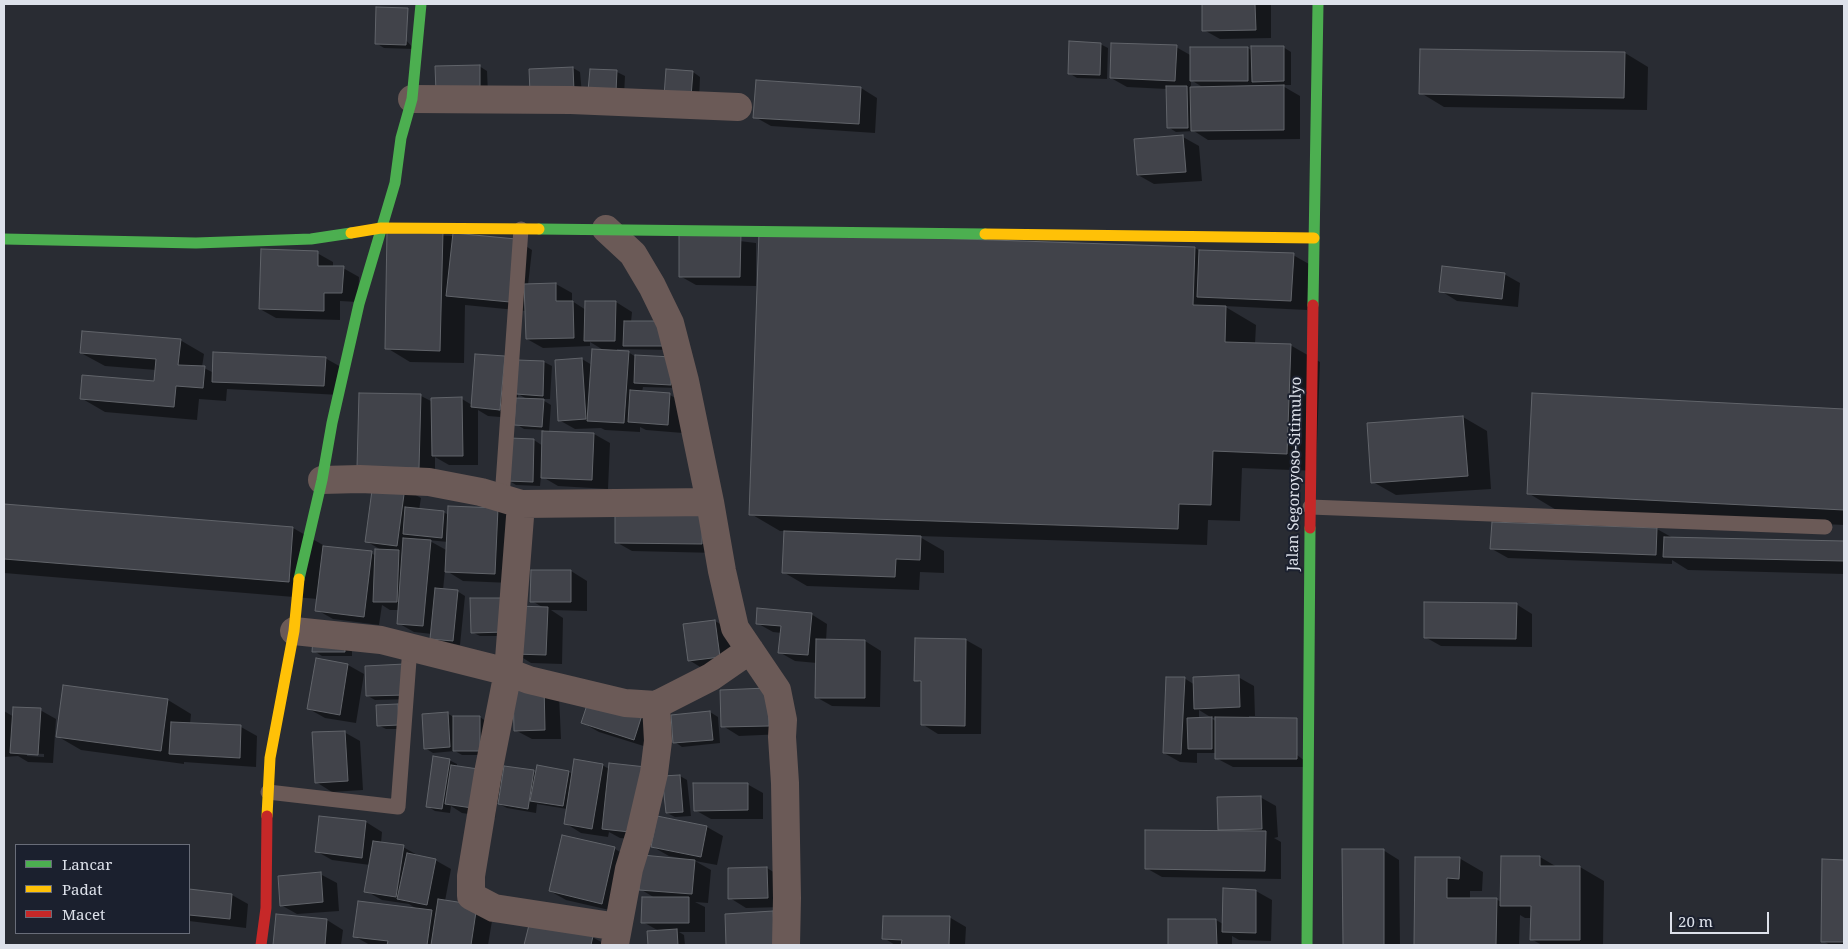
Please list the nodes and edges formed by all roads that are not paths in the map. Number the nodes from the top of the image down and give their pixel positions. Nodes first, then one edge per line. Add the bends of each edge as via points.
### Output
1 (421, 4) edge
2 (1318, 4) edge
3 (412, 100) junction
4 (738, 107) dead end
5 (381, 228) junction
6 (521, 228) junction
7 (606, 229) junction
8 (1314, 238) junction
9 (4, 239) edge
10 (322, 480) junction
11 (511, 501) junction
12 (710, 502) junction
13 (1310, 507) junction
14 (1825, 527) dead end
15 (294, 631) junction
16 (410, 647) junction
17 (750, 650) junction
18 (508, 672) junction
19 (656, 706) junction
20 (268, 792) junction
21 (616, 936) edge
22 (261, 945) edge
23 (786, 945) edge
24 (1307, 945) edge

1 - 3 street
2 - 8 street, Jalan Segoroyoso-Sitimulyo
3 - 4 street via 571,100
3 - 5 street via 401,138 395,183
5 - 6 street
5 - 9 street via 311,239 196,243
5 - 10 street via 346,359
6 - 7 street
6 - 11 lane
7 - 8 street
7 - 12 street via 633,254 670,323
8 - 13 street, Jalan Segoroyoso-Sitimulyo
10 - 11 street via 360,478 429,482
10 - 15 street via 298,579
11 - 12 street
11 - 18 street
12 - 17 street via 735,628
13 - 14 lane
13 - 24 street, Jalan Segoroyoso-Sitimulyo
15 - 16 street via 381,640
15 - 20 street via 270,758
16 - 18 street
16 - 20 lane via 398,807
17 - 19 street via 711,677
17 - 23 street via 777,690 783,720
18 - 19 street via 625,703
18 - 21 street via 472,867 472,896 494,908
19 - 21 street via 658,742 654,773 629,869
20 - 22 street via 266,908

